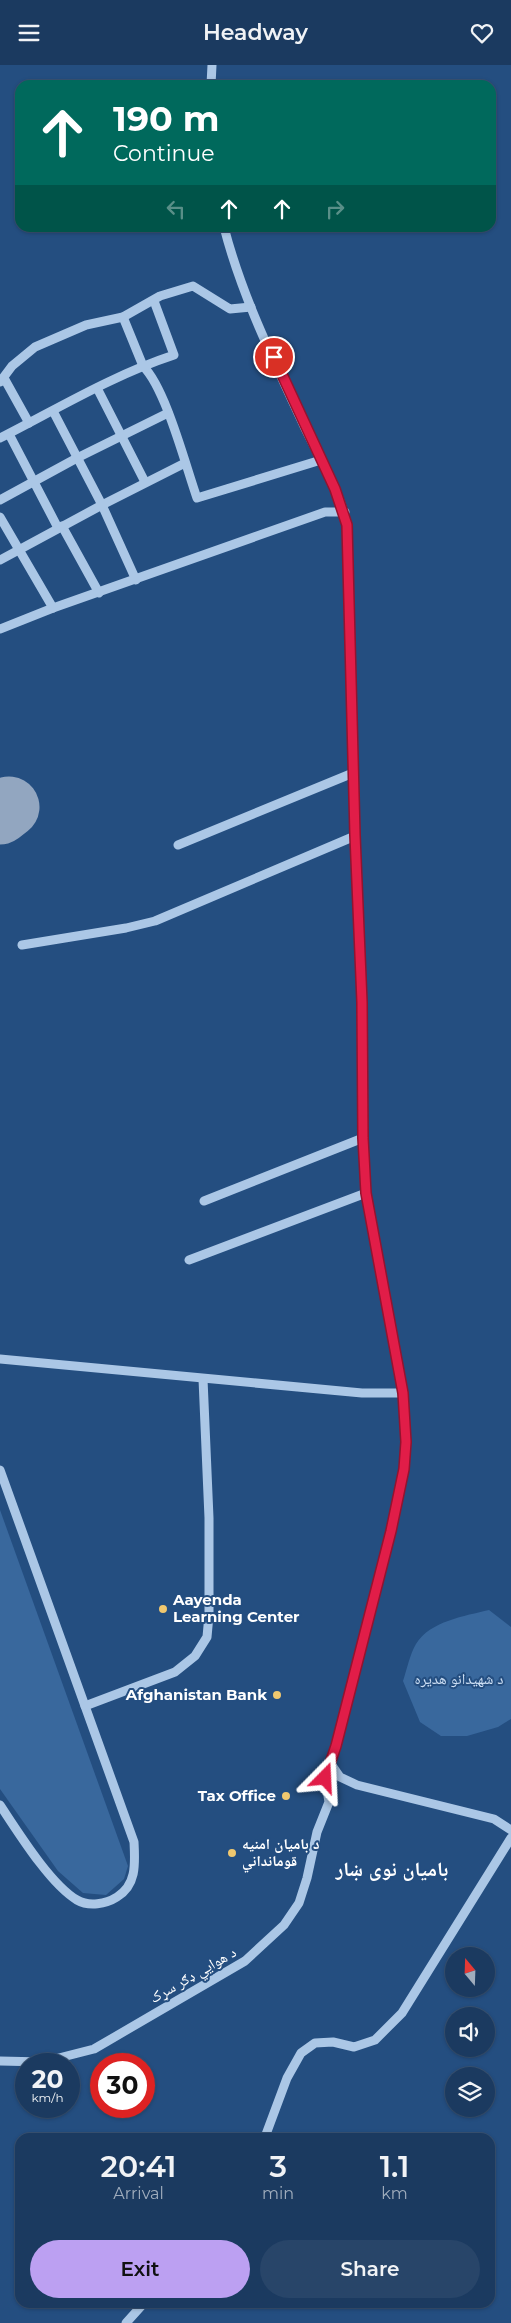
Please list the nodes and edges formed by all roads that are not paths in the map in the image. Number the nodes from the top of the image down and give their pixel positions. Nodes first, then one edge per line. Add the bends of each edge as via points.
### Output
1 (212, 65) edge
2 (211, 80) edge
3 (225, 232) edge
4 (154, 301) junction
5 (251, 307) junction
6 (124, 317) junction
7 (142, 366) junction
8 (2, 380) edge
9 (97, 388) junction
10 (53, 411) junction
11 (168, 413) junction
12 (29, 423) junction
13 (9, 434) junction
14 (122, 435) junction
15 (0, 438) edge
16 (77, 458) junction
17 (321, 460) junction
18 (185, 463) junction
19 (145, 482) junction
20 (34, 483) junction
21 (0, 500) edge
22 (102, 505) junction
23 (345, 512) junction
24 (0, 517) edge
25 (60, 527) junction
26 (18, 550) junction
27 (0, 560) edge
28 (136, 580) junction
29 (98, 593) junction
30 (53, 608) junction
31 (1, 626) edge
32 (353, 773) junction
33 (355, 835) junction
34 (178, 845) dead end
35 (22, 945) dead end
36 (363, 1138) junction
37 (366, 1193) junction
38 (204, 1201) dead end
39 (189, 1260) dead end
40 (0, 1359) edge
41 (203, 1379) junction
42 (403, 1393) junction
43 (0, 1470) edge
44 (85, 1706) junction
45 (332, 1764) junction
46 (0, 1805) edge
47 (511, 1830) edge
48 (511, 1838) edge
49 (0, 2061) edge
50 (266, 2133) edge
51 (140, 2308) edge
52 (126, 2323) edge

1 - 2 street
3 - 5 street, د هوايي ډګر سړک
4 - 5 street via 160,296 193,286 230,309
4 - 6 street
4 - 7 street via 174,355
5 - 17 street, د هوايي ډګر سړک
6 - 7 street
6 - 8 street via 86,325 35,347 12,366
7 - 9 street
7 - 11 street
8 - 12 street
9 - 10 street
9 - 14 street
10 - 12 street
10 - 16 street
11 - 14 street
11 - 18 street
12 - 13 street
13 - 15 street
13 - 20 street
14 - 16 street
14 - 19 street
16 - 20 street
16 - 22 street
17 - 18 street via 197,497
17 - 23 street, د هوايي ډګر سړک
18 - 19 street
19 - 22 street
20 - 21 street
20 - 25 street
22 - 25 street
22 - 28 street
23 - 28 street via 325,512
23 - 32 street, د هوايي ډګر سړک
24 - 26 street
25 - 26 street
25 - 29 street
26 - 27 street
26 - 30 street
28 - 29 street
29 - 30 street
30 - 31 street
32 - 33 street, د هوايي ډګر سړک
32 - 34 street
33 - 35 street via 155,921
33 - 36 street, د هوايي ډګر سړک via 362,1002
36 - 37 street, د هوايي ډګر سړک
36 - 38 street
37 - 39 street
37 - 42 street, د هوايي ډګر سړک
40 - 41 street
41 - 42 street via 362,1393
41 - 44 street via 210,1518 207,1637 195,1656 175,1672
42 - 45 street, د هوايي ډګر سړک via 404,1469
43 - 44 street
44 - 46 street via 134,1842 135,1871 129,1886 109,1903 78,1901 56,1883
45 - 47 street via 340,1777 357,1785 494,1819
45 - 49 street, د هوايي ډګر سړک via 327,1768 325,1778 329,1802 317,1832 308,1878 299,1903 284,1925 245,1961 94,2049 43,2061
48 - 50 street via 402,2013 375,2040 354,2047 332,2042 315,2043 301,2053 287,2078
51 - 52 street

